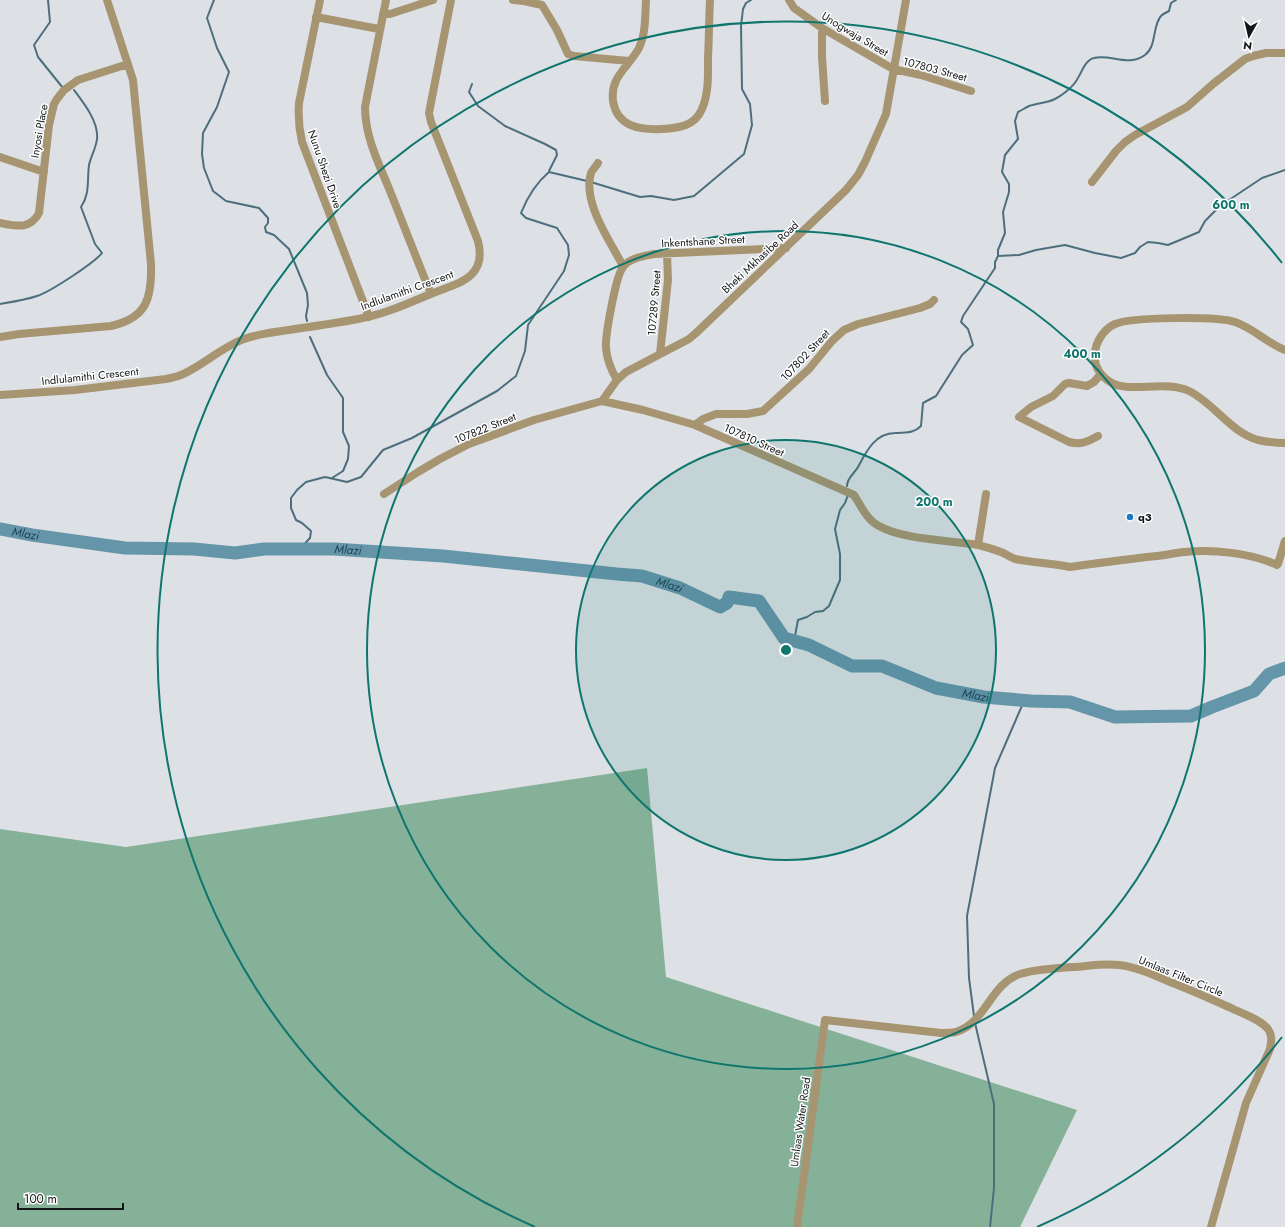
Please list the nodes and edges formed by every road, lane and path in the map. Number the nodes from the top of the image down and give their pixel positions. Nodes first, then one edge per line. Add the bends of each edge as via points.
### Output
1 (107, 0) edge
2 (320, 0) edge
3 (386, 0) edge
4 (433, 0) edge
5 (451, 0) edge
6 (513, 0) edge
7 (646, 0) edge
8 (710, 0) edge
9 (789, 0) edge
10 (906, 0) edge
11 (384, 14) junction
12 (316, 17) junction
13 (822, 28) junction
14 (379, 29) junction
15 (1285, 52) edge
16 (629, 61) junction
17 (128, 64) junction
18 (893, 69) junction
19 (971, 91) dead end
20 (825, 101) dead end
21 (0, 157) edge
22 (598, 163) dead end
23 (44, 172) junction
24 (1092, 182) dead end
25 (0, 223) edge
26 (786, 248) junction
27 (667, 253) junction
28 (623, 266) junction
29 (431, 294) junction
30 (934, 300) dead end
31 (369, 316) junction
32 (0, 338) edge
33 (1285, 350) edge
34 (660, 354) junction
35 (1101, 374) junction
36 (617, 380) junction
37 (0, 395) edge
38 (602, 400) junction
39 (695, 425) junction
40 (1098, 436) dead end
41 (1285, 443) edge
42 (384, 494) dead end
43 (986, 494) dead end
44 (1285, 541) edge
45 (978, 545) junction
46 (1282, 564) edge
47 (825, 1020) joint
48 (797, 1227) edge
49 (1211, 1227) edge

1 - 17 street
2 - 12 street, Nunu Shezi Drive
3 - 11 street
4 - 11 street
5 - 29 street, Indlulamithi Crescent via 428,113 478,241 480,260 477,269 465,280
6 - 16 street via 542,5 568,54
7 - 16 street via 642,38 639,48
8 - 16 street via 706,99 699,115 690,124 678,128 650,130 635,128 622,119 615,109 613,89 618,75
9 - 13 street, Unogwaja Street via 794,8
10 - 18 street, Bheki Mkhasibe Road
11 - 14 street
12 - 14 street
12 - 31 street, Nunu Shezi Drive via 299,103 299,127 302,142
13 - 18 street, Unogwaja Street
13 - 20 street
14 - 29 street via 365,120 376,158
15 - 24 street via 1266,53 1245,59 1187,107 1125,142
17 - 23 street, Inyosi Place via 78,80 57,99 49,125
17 - 32 street via 133,80 151,264 148,299 140,312 123,323
18 - 19 street, 107803 Street via 921,74
18 - 26 street, Bheki Mkhasibe Road via 886,114 858,175
21 - 23 street
22 - 28 street via 591,172 591,198 600,224
23 - 25 street, Inyosi Place via 39,213 33,222 23,225
26 - 27 street, Inkentshane Street
26 - 34 street, Bheki Mkhasibe Road via 689,339
27 - 28 street, Inkentshane Street via 644,256
27 - 34 street, 107289 Street via 668,280
28 - 36 street via 617,279 606,342 608,361
29 - 31 street, Indlulamithi Crescent
30 - 39 street, 107802 Street via 920,308 844,330 809,369 763,410 747,414 716,414
31 - 37 street, Indlulamithi Crescent via 243,339 188,372 166,379 75,390
33 - 35 street via 1229,320 1129,320 1113,325 1101,337 1094,357
34 - 36 street, Bheki Mkhasibe Road via 626,372
35 - 40 street via 1087,386 1065,384 1053,396 1031,407 1019,417 1077,444 1086,443
35 - 41 street via 1119,386 1182,388 1197,395 1248,436 1257,440
36 - 38 street, Bheki Mkhasibe Road
38 - 39 street, 107810 Street
38 - 42 street, 107822 Street via 534,420 469,444
39 - 45 street, 107810 Street via 854,495 869,518 880,527 917,537
43 - 45 street
44 - 46 street
45 - 46 street via 1013,558 1070,567 1186,552 1215,551
47 - 48 street, Umlaas Water Road
47 - 49 street, Umlaas Filter Circle via 941,1033 956,1032 975,1020 998,988 1017,975 1058,968 1112,964 1153,974 1257,1020 1271,1034 1270,1049 1246,1103

